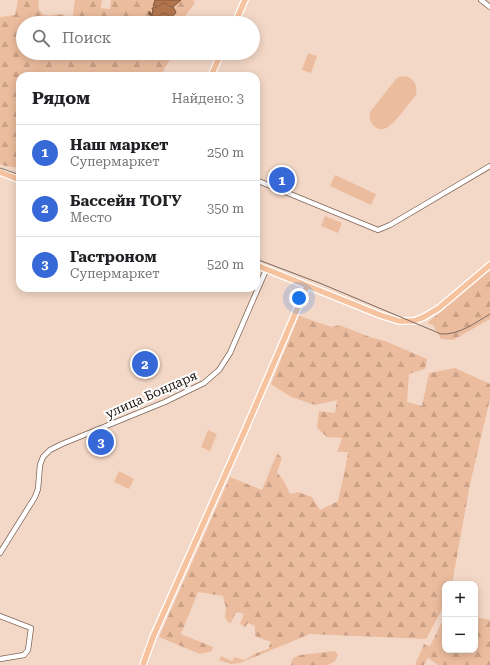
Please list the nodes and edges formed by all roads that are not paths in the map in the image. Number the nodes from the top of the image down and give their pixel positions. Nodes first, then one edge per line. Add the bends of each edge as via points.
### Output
1 (245, 0) edge
2 (481, 0) edge
3 (490, 7) edge
4 (237, 16) edge
5 (218, 60) edge
6 (213, 72) edge
7 (490, 166) edge
8 (0, 172) edge
9 (16, 178) edge
10 (260, 182) edge
11 (490, 265) edge
12 (260, 268) edge
13 (266, 270) junction
14 (260, 284) edge
15 (307, 286) junction
16 (256, 292) edge
17 (0, 553) edge
18 (0, 616) edge
19 (0, 659) edge
20 (144, 665) edge

1 - 4 main road
2 - 3 street
5 - 6 main road
7 - 10 street via 378,230
8 - 9 main road
11 - 15 main road via 439,308 414,321 393,319
12 - 13 main road
13 - 14 street, улица Бондаря
13 - 15 main road
15 - 20 main road
16 - 17 street, улица Бондаря via 230,353 220,370 204,383 165,402 62,444 45,454 40,466 35,497
18 - 19 street via 31,628 28,650 24,655

